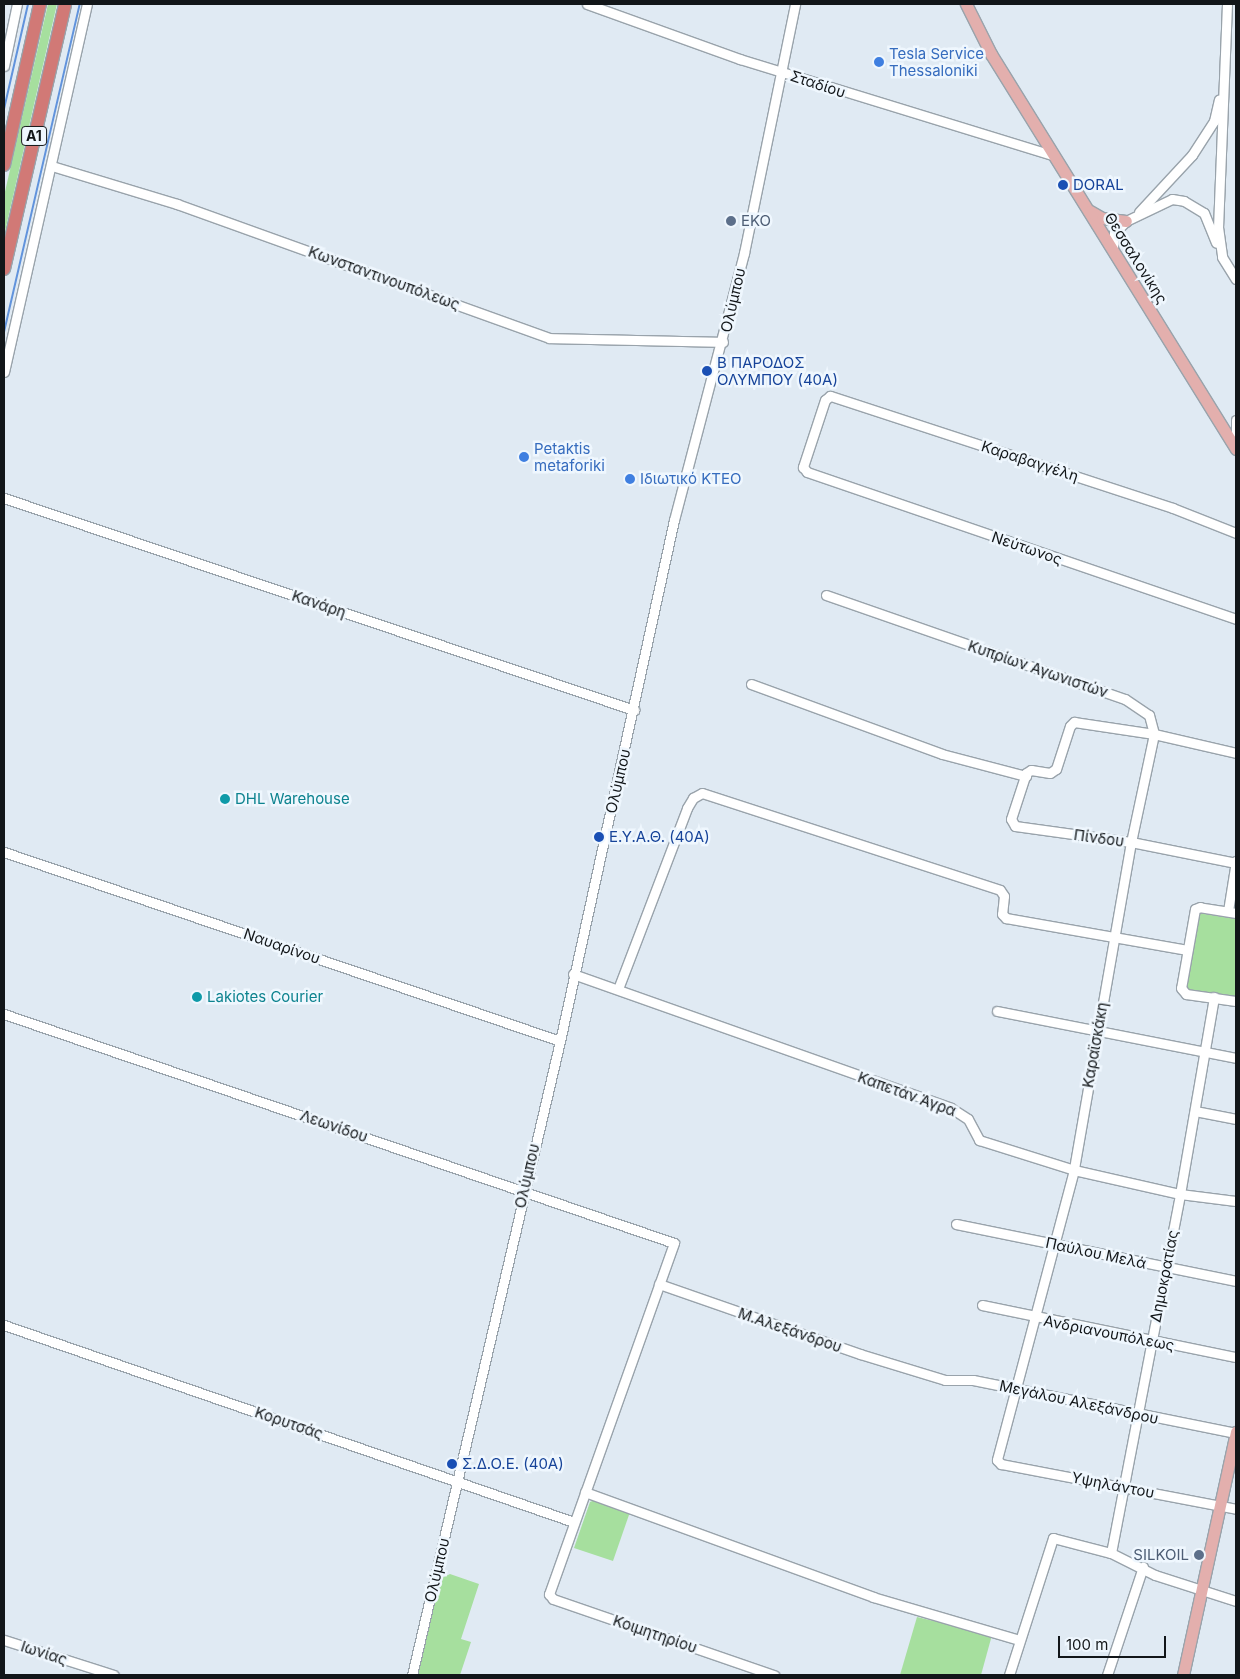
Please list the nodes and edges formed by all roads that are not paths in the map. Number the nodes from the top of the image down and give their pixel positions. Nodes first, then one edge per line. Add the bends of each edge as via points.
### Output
1 (17, 4) edge
2 (40, 4) edge
3 (65, 4) edge
4 (87, 4) edge
5 (587, 4) edge
6 (795, 4) edge
7 (966, 4) edge
8 (1227, 4) edge
9 (1227, 45) junction
10 (4, 66) edge
11 (778, 71) junction
12 (1053, 155) junction
13 (4, 165) edge
14 (52, 166) junction
15 (1089, 211) junction
16 (1139, 212) junction
17 (1126, 221) junction
18 (1113, 248) junction
19 (1222, 257) junction
20 (4, 269) edge
21 (1236, 279) edge
22 (723, 342) junction
23 (4, 372) edge
24 (1236, 416) edge
25 (1236, 420) edge
26 (1219, 422) junction
27 (1236, 439) edge
28 (1236, 449) edge
29 (818, 476) joint
30 (4, 498) edge
31 (1236, 533) edge
32 (826, 595) dead end
33 (1236, 618) edge
34 (751, 684) dead end
35 (634, 710) junction
36 (1154, 734) junction
37 (1236, 753) edge
38 (1026, 776) junction
39 (1131, 842) junction
40 (4, 852) edge
41 (1236, 863) edge
42 (1232, 912) edge
43 (1113, 939) junction
44 (1187, 950) junction
45 (572, 974) junction
46 (618, 989) junction
47 (1214, 998) junction
48 (1236, 1001) edge
49 (997, 1011) dead end
50 (4, 1014) edge
51 (1097, 1030) junction
52 (560, 1041) junction
53 (1205, 1051) junction
54 (1236, 1058) edge
55 (1195, 1111) junction
56 (1236, 1119) edge
57 (1074, 1170) junction
58 (523, 1190) junction
59 (1180, 1194) junction
60 (1236, 1201) edge
61 (956, 1224) dead end
62 (1054, 1244) junction
63 (1166, 1268) junction
64 (1236, 1281) edge
65 (658, 1284) junction
66 (982, 1305) dead end
67 (1032, 1318) junction
68 (4, 1325) edge
69 (1151, 1342) junction
70 (1236, 1357) edge
71 (923, 1373) joint
72 (1014, 1390) junction
73 (1137, 1415) junction
74 (1236, 1432) edge
75 (997, 1455) joint
76 (458, 1481) junction
77 (1123, 1487) junction
78 (585, 1492) junction
79 (1222, 1506) junction
80 (1236, 1509) edge
81 (574, 1522) junction
82 (1111, 1553) junction
83 (1143, 1568) junction
84 (1203, 1591) junction
85 (1236, 1601) edge
86 (4, 1640) edge
87 (1019, 1640) junction
88 (114, 1675) edge
89 (412, 1675) edge
90 (774, 1675) edge
91 (1008, 1675) edge
92 (1107, 1675) edge
93 (1183, 1675) edge

1 - 10 street
2 - 13 highway, Α1
3 - 20 highway, Α1
4 - 14 street
5 - 11 street, Σταδίου
6 - 11 street, Ολύμπου
7 - 12 main road, Θεσσαλονίκης via 991,54
8 - 9 street
9 - 16 street via 1214,121 1176,175
9 - 19 street via 1218,227
11 - 12 street, Σταδίου
11 - 22 street, Ολύμπου
12 - 15 main road, Θεσσαλονίκης
14 - 22 street, Κωνσταντινουπόλεως via 177,204 549,338
14 - 23 street
15 - 17 main road via 1102,218
15 - 18 main road, Θεσσαλονίκης
16 - 17 street
16 - 19 street via 1172,199 1193,205 1210,225
17 - 18 street via 1114,233
18 - 26 main road, Θεσσαλονίκης
19 - 21 street
22 - 35 street, Ολύμπου via 688,459
24 - 26 street
25 - 27 street
26 - 28 main road, Θεσσαλονίκης
29 - 31 street, Καραβαγγέλη via 803,467 825,400 832,396 1173,508
29 - 33 street, Νεύτωνος
30 - 35 street, Κανάρη
32 - 36 street, Κυπρίων Αγωνιστών via 1125,699 1149,716
34 - 38 street via 942,754
35 - 45 street, Ολύμπου
36 - 37 street
36 - 38 street via 1074,722 1053,772 1045,774 1031,770
36 - 39 street, Καραϊσκάκη
38 - 39 street, Πίνδου via 1010,819 1013,826
39 - 41 street, Πίνδου
39 - 43 street, Καραϊσκάκη
40 - 52 street, Ναυαρίνου
41 - 42 street
42 - 44 street via 1196,908
43 - 44 street
43 - 46 street via 1003,916 1004,894 1000,890 702,793 693,798 687,808
43 - 51 street, Καραϊσκάκη
44 - 47 street via 1182,992
45 - 46 street, Καπετάν Άγρα
45 - 52 street, Ολύμπου
46 - 57 street, Καπετάν Άγρα via 951,1108 968,1119 979,1140
47 - 48 street
47 - 53 street, Δημοκρατίας
49 - 51 street
50 - 58 street, Λεωνίδου
51 - 53 street
51 - 57 street, Καραϊσκάκη
52 - 58 street, Ολύμπου
53 - 54 street
53 - 55 street, Δημοκρατίας
55 - 56 street
55 - 59 street, Δημοκρατίας
57 - 59 street, Καπετάν Άγρα
57 - 62 street, Καραϊσκάκη
58 - 65 street, Λεωνίδου via 674,1243
58 - 76 street, Ολύμπου
59 - 60 street, Καπετάν Άγρα
59 - 63 street, Δημοκρατίας
61 - 62 street, Παύλου Μελά
62 - 63 street, Παύλου Μελά
62 - 67 street, Καραϊσκάκη
63 - 64 street, Παύλου Μελά
63 - 69 street, Δημοκρατίας
65 - 71 street, Μ.Αλεξάνδρου
65 - 78 street
66 - 67 street, Ανδριανουπόλεως
67 - 69 street, Ανδριανουπόλεως
67 - 72 street, Καραϊσκάκη
68 - 76 street, Κορυτσάς
69 - 70 street, Ανδριανουπόλεως
69 - 73 street, Δημοκρατίας
71 - 72 street, Μεγάλου Αλεξάνδρου
72 - 73 street, Μεγάλου Αλεξάνδρου
72 - 75 street, Καραϊσκάκη
73 - 74 street, Μεγάλου Αλεξάνδρου
73 - 77 street, Δημοκρατίας
74 - 79 main road
75 - 77 street, Υψηλάντου via 1001,1464
76 - 81 street, Κορυτσάς
76 - 89 street, Ολύμπου
77 - 79 street, Υψηλάντου
77 - 82 street, Δημοκρατίας
78 - 81 street
78 - 87 street via 872,1597
79 - 80 street, Υψηλάντου
79 - 84 main road
81 - 90 street, Κοιμητηρίου via 549,1594 553,1599
82 - 83 street
82 - 87 street via 1053,1538
83 - 84 street
83 - 92 street
84 - 85 street
84 - 93 main road
86 - 88 street, Ιωνίας
87 - 91 street

